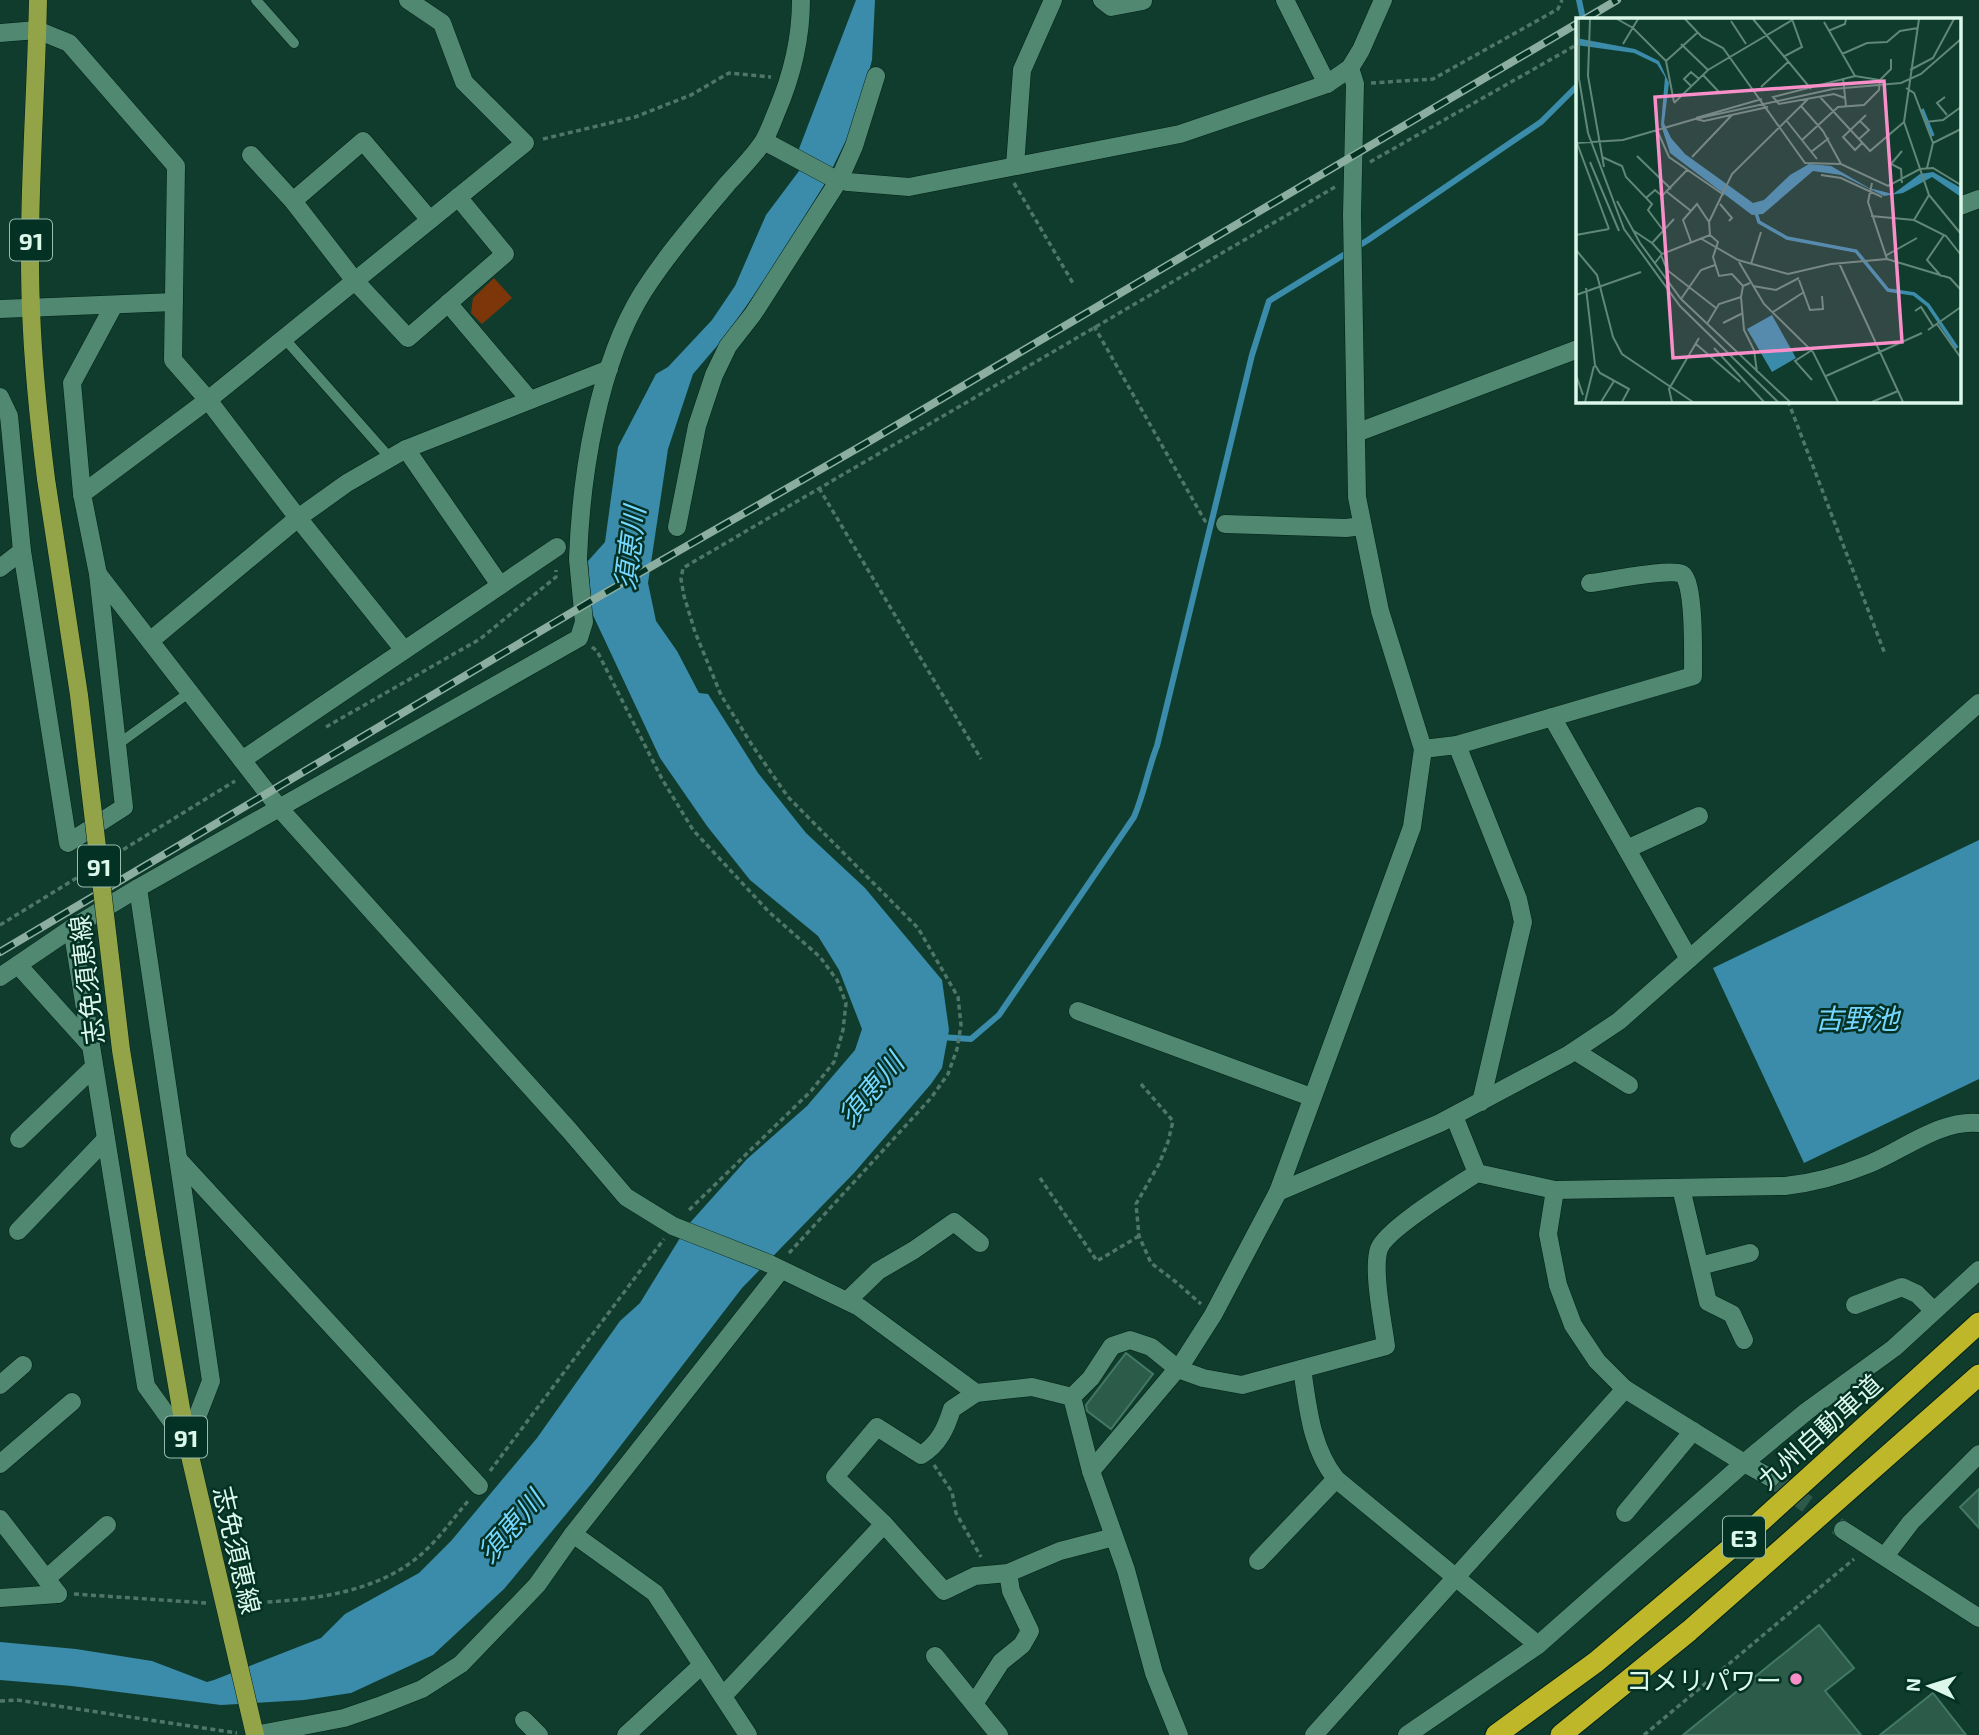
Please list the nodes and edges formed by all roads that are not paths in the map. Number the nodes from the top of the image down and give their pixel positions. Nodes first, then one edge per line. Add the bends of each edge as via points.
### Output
1 (38, 0) edge
2 (256, 0) edge
3 (408, 0) edge
4 (801, 0) edge
5 (1053, 0) edge
6 (1102, 0) edge
7 (1284, 0) edge
8 (1382, 0) edge
9 (1143, 1) edge
10 (37, 30) junction
11 (0, 33) edge
12 (294, 43) dead end
13 (876, 76) dead end
14 (1353, 76) junction
15 (1327, 84) junction
16 (769, 144) junction
17 (251, 155) dead end
18 (1011, 168) junction
19 (835, 178) junction
20 (458, 197) junction
21 (1979, 198) edge
22 (293, 201) junction
23 (1962, 205) edge
24 (430, 220) junction
25 (355, 281) junction
26 (174, 302) junction
27 (448, 303) junction
28 (114, 305) junction
29 (30, 308) junction
30 (0, 309) edge
31 (284, 338) junction
32 (1576, 350) edge
33 (609, 369) junction
34 (0, 397) edge
35 (208, 400) junction
36 (530, 400) junction
37 (1356, 433) junction
38 (406, 449) junction
39 (390, 458) junction
40 (82, 494) junction
41 (298, 518) junction
42 (1226, 524) road end
43 (1362, 526) junction
44 (677, 527) dead end
45 (557, 547) dead end
46 (22, 551) junction
47 (0, 568) edge
48 (98, 574) junction
49 (1590, 583) dead end
50 (500, 585) junction
51 (150, 641) junction
52 (404, 650) junction
53 (190, 692) junction
54 (1979, 703) edge
55 (1552, 717) junction
56 (117, 745) junction
57 (1457, 745) junction
58 (1423, 749) junction
59 (242, 760) junction
60 (280, 809) junction
61 (1699, 816) dead end
62 (1627, 849) junction
63 (138, 888) junction
64 (72, 928) junction
65 (1689, 959) junction
66 (18, 965) junction
67 (0, 977) edge
68 (1078, 1011) dead end
69 (91, 1046) junction
70 (1575, 1051) junction
71 (94, 1067) junction
72 (1629, 1085) dead end
73 (1311, 1097) junction
74 (1481, 1102) junction
75 (1454, 1116) junction
76 (1979, 1123) edge
77 (19, 1139) dead end
78 (106, 1139) junction
79 (178, 1158) junction
80 (1477, 1174) junction
81 (1681, 1188) junction
82 (1555, 1190) junction
83 (1278, 1192) junction
84 (18, 1231) dead end
85 (980, 1243) dead end
86 (1750, 1253) dead end
87 (1700, 1266) junction
88 (776, 1267) junction
89 (1979, 1270) edge
90 (847, 1301) junction
91 (1855, 1305) dead end
92 (1934, 1311) junction
93 (1979, 1323) edge
94 (1744, 1340) dead end
95 (23, 1365) dead end
96 (1178, 1369) junction
97 (1302, 1369) junction
98 (1979, 1375) edge
99 (0, 1385) edge
100 (1979, 1387) edge
101 (1625, 1389) junction
102 (976, 1393) junction
103 (1072, 1397) junction
104 (72, 1402) dead end
105 (1924, 1425) junction
106 (1693, 1431) junction
107 (187, 1443) junction
108 (1979, 1454) edge
109 (1744, 1463) junction
110 (0, 1464) edge
111 (1091, 1471) junction
112 (1771, 1478) tunnel mouth
113 (1336, 1479) junction
114 (478, 1486) dead end
115 (1625, 1513) dead end
116 (0, 1519) edge
117 (884, 1524) junction
118 (107, 1525) dead end
119 (1843, 1530) tunnel mouth
120 (573, 1534) junction
121 (1114, 1537) junction
122 (1885, 1556) junction
123 (1258, 1562) dead end
124 (1008, 1573) junction
125 (46, 1578) junction
126 (1455, 1578) junction
127 (0, 1598) edge
128 (1979, 1618) edge
129 (1538, 1645) junction
130 (935, 1656) dead end
131 (702, 1665) junction
132 (723, 1696) junction
133 (974, 1704) junction
134 (524, 1720) dead end
135 (255, 1735) edge
136 (539, 1735) edge
137 (626, 1735) edge
138 (748, 1735) edge
139 (999, 1735) edge
140 (1180, 1735) edge
141 (1314, 1735) edge
142 (1406, 1735) edge
143 (1496, 1735) edge
144 (1561, 1735) edge

1 - 10 main road, 志免須恵線 / 91
2 - 12 lane
3 - 20 street via 442,23 464,82 525,143
4 - 16 street via 790,79
5 - 18 street via 1022,71
6 - 9 street via 1111,7
7 - 15 street
8 - 14 street
10 - 11 street
10 - 26 street via 69,43 176,166
10 - 29 main road, 志免須恵線 / 91
13 - 19 street via 858,136
14 - 15 street
14 - 37 street
15 - 18 street via 1180,134
16 - 19 street
16 - 33 street via 673,248 624,330
17 - 22 street
18 - 19 street via 909,187
19 - 44 street via 714,375 697,426
20 - 24 street
20 - 27 street via 505,254
21 - 23 street
22 - 24 street via 363,141
22 - 25 street
24 - 25 street
25 - 27 street via 408,338
25 - 31 street
26 - 28 street
26 - 35 street via 173,360
27 - 36 street
28 - 29 street
28 - 40 street via 72,383
29 - 30 street
29 - 107 main road, 志免須恵線 / 91, bridge via 46,479 79,695 121,1050
31 - 35 street
31 - 39 lane
32 - 37 street
33 - 36 street
33 - 60 street via 579,514 584,622 579,638
34 - 46 street via 9,416
35 - 40 street
35 - 41 street
36 - 38 street
37 - 43 street
38 - 39 street
38 - 50 street
39 - 41 street
40 - 48 street
41 - 51 street
41 - 52 street
42 - 43 street
43 - 58 street via 1380,611
45 - 50 street
46 - 47 street
46 - 56 street via 68,843 124,807
48 - 51 street
48 - 56 street
49 - 55 street via 1666,572 1688,579 1693,676
50 - 52 street
51 - 53 street
52 - 59 street
53 - 56 lane
53 - 59 street
54 - 65 street
55 - 57 street
55 - 62 street
57 - 58 street
57 - 74 street via 1523,922
58 - 73 street via 1412,827
59 - 60 street
60 - 63 street
60 - 88 street via 626,1197 674,1226
61 - 62 street
62 - 65 street
63 - 64 street
63 - 79 street
64 - 66 street
64 - 69 street
65 - 70 street via 1619,1021
66 - 67 street
66 - 69 street
68 - 73 street
69 - 71 street
70 - 72 street
70 - 74 street
71 - 77 street
71 - 78 street
73 - 83 street
74 - 75 street
75 - 80 street
75 - 83 street
76 - 81 street via 1967,1121 1933,1133 1869,1164 1809,1184
78 - 84 street
78 - 107 street via 146,1386
79 - 107 street via 211,1381
79 - 114 street
80 - 82 street
80 - 97 street via 1390,1232 1379,1249 1377,1271 1386,1346
81 - 82 street
81 - 87 street
82 - 101 street via 1548,1234 1562,1295 1573,1325 1591,1352
83 - 96 street via 1213,1315
85 - 90 street via 954,1222 878,1271
86 - 87 street
87 - 94 street via 1708,1302 1732,1314
88 - 90 street
88 - 120 street
89 - 92 street
90 - 102 street
91 - 92 street via 1902,1287
92 - 109 street via 1894,1348
93 - 143 highway, 九州自動車道 / E3 via 1738,1542 1596,1661
95 - 99 street
96 - 97 street via 1242,1385
96 - 103 street via 1151,1347 1130,1340 1112,1346
96 - 111 street
97 - 113 street via 1314,1440
98 - 105 highway, E3
100 - 105 highway
101 - 106 street
101 - 126 street
102 - 103 street via 1032,1387
102 - 117 street via 952,1409 947,1426 925,1453 921,1455 877,1427 835,1477
103 - 111 street
104 - 110 street
105 - 144 highway, E3 via 1689,1631
106 - 109 street
106 - 115 street
107 - 135 main road, 志免須恵線 / 91
108 - 122 street via 1911,1522
109 - 112 street
109 - 129 street
111 - 121 street
113 - 123 street
113 - 126 street
116 - 125 street
117 - 124 street via 944,1591 975,1576
117 - 132 street
118 - 125 street
119 - 122 street
120 - 131 street via 655,1593
120 - 135 street via 537,1585 461,1664 422,1689 344,1718
121 - 124 street via 1060,1551
121 - 140 street via 1154,1673
122 - 128 street
124 - 133 street via 1011,1591 1030,1631 1022,1646 1001,1662
125 - 127 street via 58,1594
126 - 129 street
126 - 141 street
129 - 142 street
130 - 133 street
131 - 132 street
131 - 137 street
132 - 138 street
133 - 139 street
134 - 136 street

